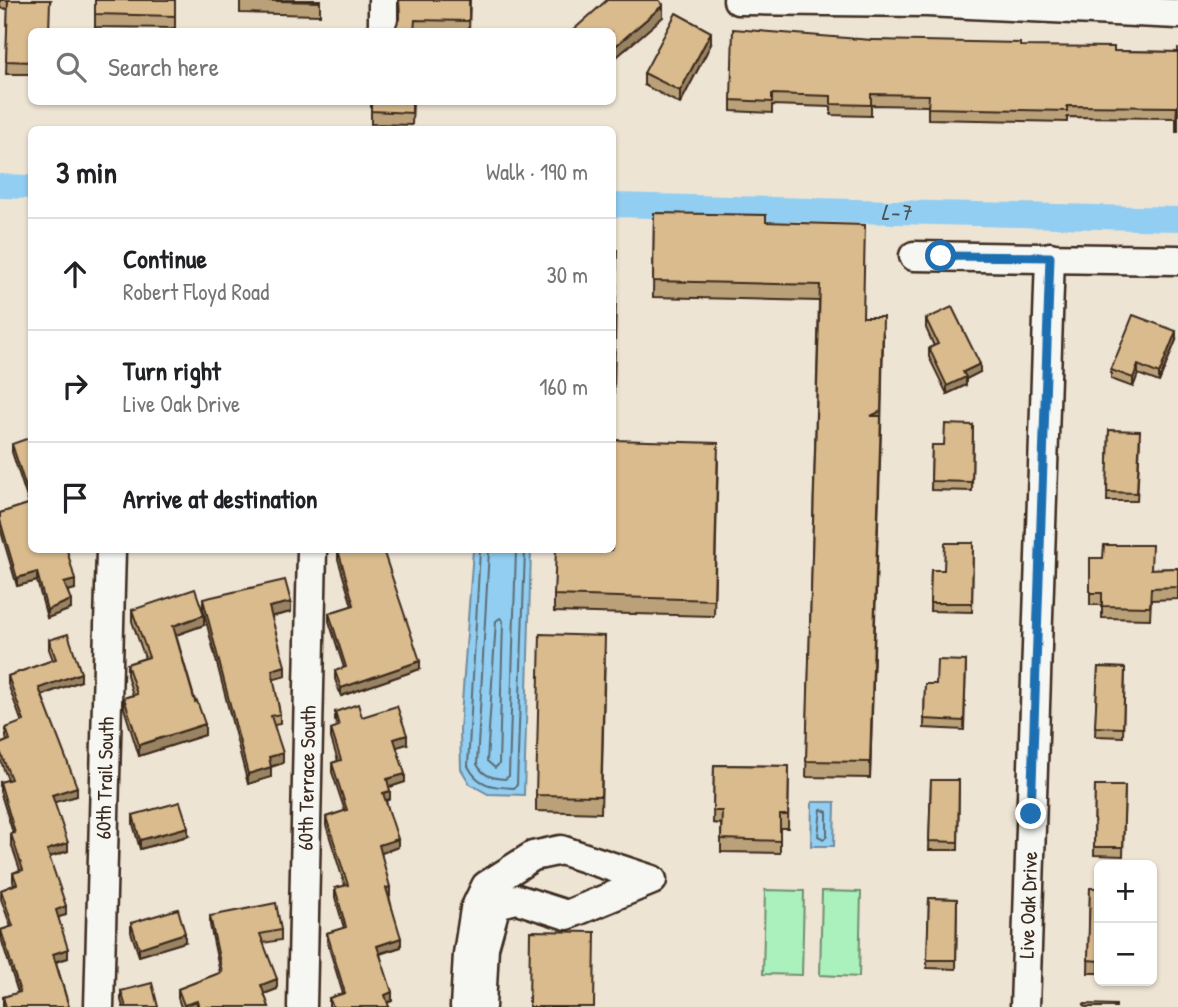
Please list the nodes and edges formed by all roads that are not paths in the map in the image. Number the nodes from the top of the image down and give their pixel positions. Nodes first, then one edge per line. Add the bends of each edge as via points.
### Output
1 (738, 0) edge
2 (927, 1) edge
3 (1178, 14) edge
4 (914, 256) dead end
5 (1050, 257) junction
6 (1178, 260) edge
7 (111, 553) edge
8 (312, 553) edge
9 (99, 1007) edge
10 (303, 1007) edge
11 (465, 1007) edge
12 (481, 1007) edge
13 (1025, 1007) edge

1 - 2 street
2 - 3 street
4 - 5 street
5 - 6 street
5 - 13 street, Live Oak Drive
7 - 9 street, 60th Trail South
8 - 10 street, 60th Terrace South
11 - 12 street via 475,909 486,886 533,856 561,850 652,880 567,915 517,899 496,904 484,947

